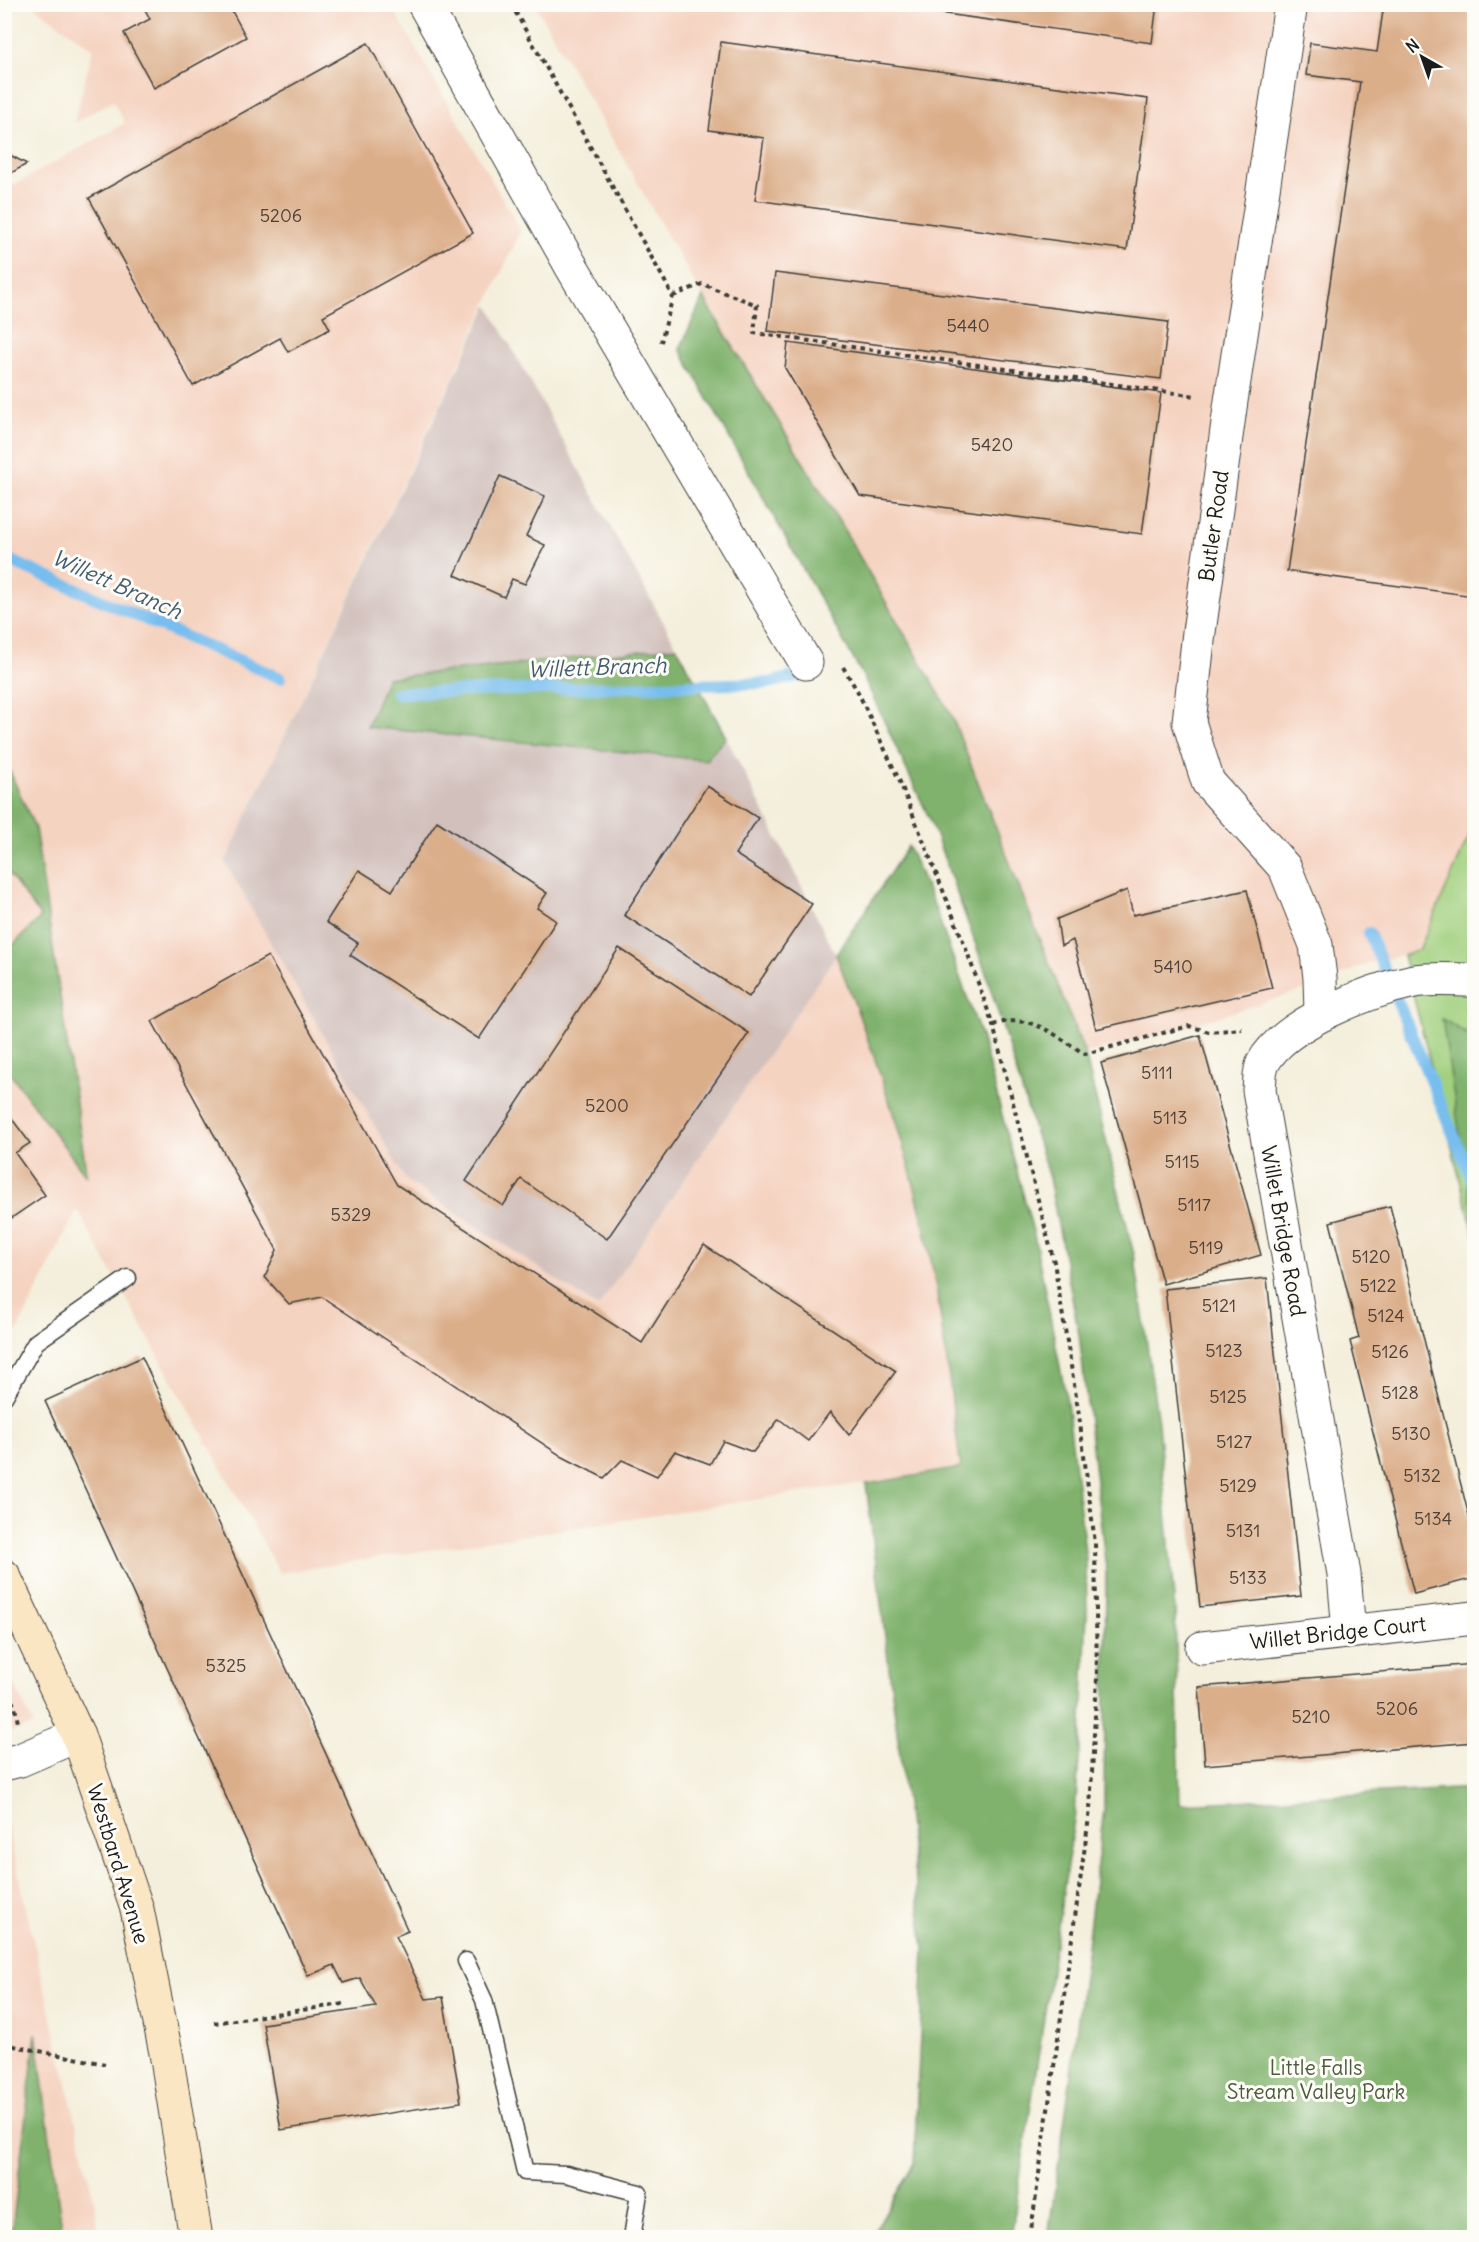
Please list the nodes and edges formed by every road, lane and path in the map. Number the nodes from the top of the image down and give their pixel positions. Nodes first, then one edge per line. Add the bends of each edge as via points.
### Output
1 (424, 4) edge
2 (511, 4) edge
3 (1291, 4) edge
4 (673, 296) junction
5 (655, 332) dead end
6 (661, 342) junction
7 (667, 352) dead end
8 (1231, 401) junction
9 (840, 661) dead end
10 (806, 663) dead end
11 (1474, 980) edge
12 (1320, 1013) junction
13 (993, 1025) junction
14 (1250, 1029) dead end
15 (128, 1278) dead end
16 (4, 1397) edge
17 (4, 1576) edge
18 (1474, 1618) edge
19 (1349, 1632) junction
20 (1202, 1648) dead end
21 (78, 1735) junction
22 (4, 1764) edge
23 (465, 1960) dead end
24 (343, 2004) dead end
25 (213, 2024) dead end
26 (4, 2044) edge
27 (105, 2064) dead end
28 (196, 2238) edge
29 (632, 2238) edge
30 (1030, 2238) edge

1 - 10 street via 570,264
2 - 4 path
3 - 8 street, Butler Road
4 - 6 path
4 - 8 path via 702,284 758,305 754,333
5 - 6 path
6 - 7 path
8 - 12 street, Butler Road via 1189,722 1208,782 1285,868 1316,945
9 - 13 path via 900,782
11 - 12 street, Willet Bridge Road via 1415,981
12 - 19 street, Willet Bridge Road via 1272,1049 1261,1065 1259,1090 1344,1574
13 - 14 path via 1005,1021 1035,1023 1084,1054 1189,1026 1209,1032
13 - 30 path via 1054,1262 1095,1543 1096,1678 1090,1810
15 - 16 lane via 36,1342
17 - 21 street, Westbard Avenue
18 - 19 street, Willet Bridge Court
19 - 20 street, Willet Bridge Court
21 - 22 street
21 - 28 street, Westbard Avenue via 137,1909 166,2053
23 - 29 lane via 484,2000 525,2172 566,2174 639,2193
24 - 25 path
26 - 27 path

